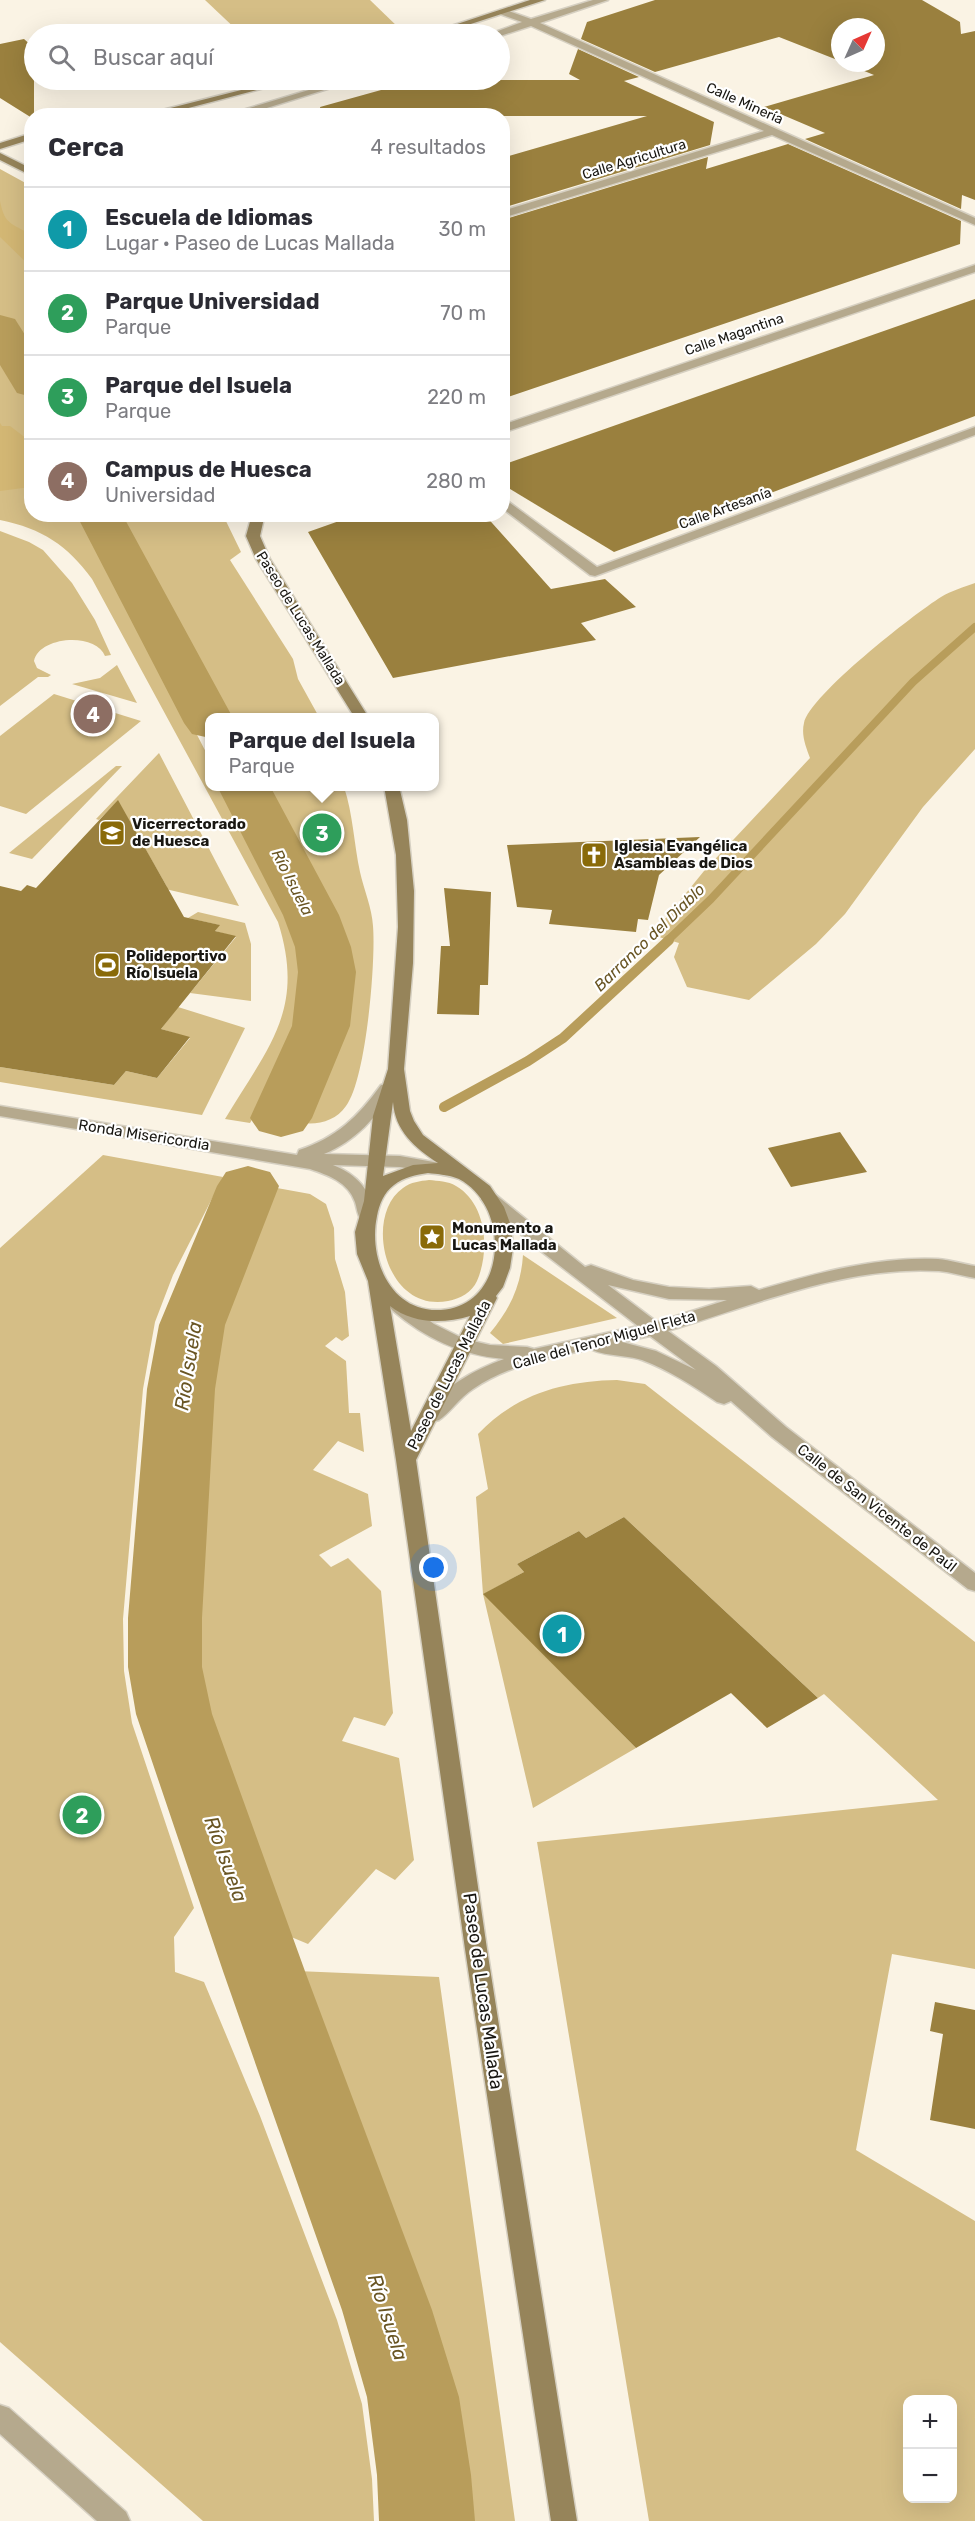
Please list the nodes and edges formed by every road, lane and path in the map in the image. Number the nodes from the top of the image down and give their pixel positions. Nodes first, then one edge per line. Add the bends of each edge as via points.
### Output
1 (540, 0) edge
2 (603, 0) edge
3 (503, 12) junction
4 (532, 23) junction
5 (464, 24) edge
6 (510, 30) edge
7 (249, 90) edge
8 (316, 90) edge
9 (176, 108) edge
10 (253, 108) edge
11 (774, 131) junction
12 (0, 133) edge
13 (24, 134) edge
14 (24, 138) edge
15 (0, 146) edge
16 (24, 148) edge
17 (0, 151) edge
18 (0, 156) edge
19 (24, 169) edge
20 (510, 213) edge
21 (975, 222) edge
22 (975, 268) edge
23 (510, 426) edge
24 (975, 431) edge
25 (510, 507) edge
26 (254, 522) edge
27 (359, 713) edge
28 (392, 791) edge
29 (396, 1069) junction
30 (387, 1089) junction
31 (0, 1111) edge
32 (288, 1158) junction
33 (376, 1161) junction
34 (450, 1170) junction
35 (469, 1177) junction
36 (490, 1199) junction
37 (369, 1210) junction
38 (548, 1248) junction
39 (975, 1272) edge
40 (377, 1281) junction
41 (795, 1287) junction
42 (492, 1291) junction
43 (398, 1306) junction
44 (655, 1328) junction
45 (465, 1346) junction
46 (572, 1346) junction
47 (429, 1419) junction
48 (780, 1432) junction
49 (406, 1460) junction
50 (975, 1584) edge
51 (0, 2417) edge
52 (117, 2521) edge
53 (564, 2521) edge

1 - 3 main road
2 - 4 street
3 - 4 street, Calle Minería
3 - 5 main road
4 - 6 street
4 - 11 street, Calle Minería
7 - 9 main road
8 - 10 street
11 - 20 street, Calle Agricultura
11 - 21 street, Calle Minería
12 - 13 main road
14 - 15 main road
16 - 17 main road
18 - 19 main road
22 - 23 street, Calle Magantina
24 - 25 street, Calle Artesanía via 595,572
26 - 27 main road, Paseo de Lucas Mallada via 253,536 263,559
28 - 29 main road via 399,822 407,933
29 - 30 main road
29 - 35 main road via 402,1112 413,1134
30 - 32 street, Ronda Misericordia via 349,1134 324,1149
30 - 33 main road
31 - 32 street, Ronda Misericordia
32 - 33 street, Ronda Misericordia
32 - 37 street, Ronda Misericordia via 347,1178 360,1190
33 - 34 street, Ronda Misericordia via 430,1164
33 - 37 main road
34 - 35 main road
34 - 37 main road via 407,1171 378,1191
35 - 36 main road
36 - 38 street, Calle de San Vicente de Paúl
36 - 42 main road via 501,1224 504,1250
37 - 40 main road via 364,1236 366,1256
38 - 41 street, Calle del Tenor Miguel Fleta via 631,1288 661,1294 694,1296
38 - 44 street, Calle de San Vicente de Paúl
39 - 41 street, Calle del Tenor Miguel Fleta via 917,1263
40 - 43 main road
40 - 49 main road, Paseo de Lucas Mallada
41 - 44 street, Calle del Tenor Miguel Fleta
42 - 43 main road via 481,1303 463,1312 440,1316 417,1314
42 - 45 main road, Paseo de Lucas Mallada
43 - 45 street, Calle de San Vicente de Paúl via 431,1332
44 - 46 street, Calle del Tenor Miguel Fleta
44 - 48 street, Calle de San Vicente de Paúl
45 - 46 street, Calle de San Vicente de Paúl via 478,1351 513,1353
45 - 47 main road, Paseo de Lucas Mallada
46 - 47 street, Calle del Tenor Miguel Fleta via 494,1369 467,1382 445,1399
46 - 48 street, Calle de San Vicente de Paúl via 611,1346 667,1361
47 - 49 main road, Paseo de Lucas Mallada
48 - 50 street, Calle de San Vicente de Paúl
49 - 53 main road, Paseo de Lucas Mallada
51 - 52 street

